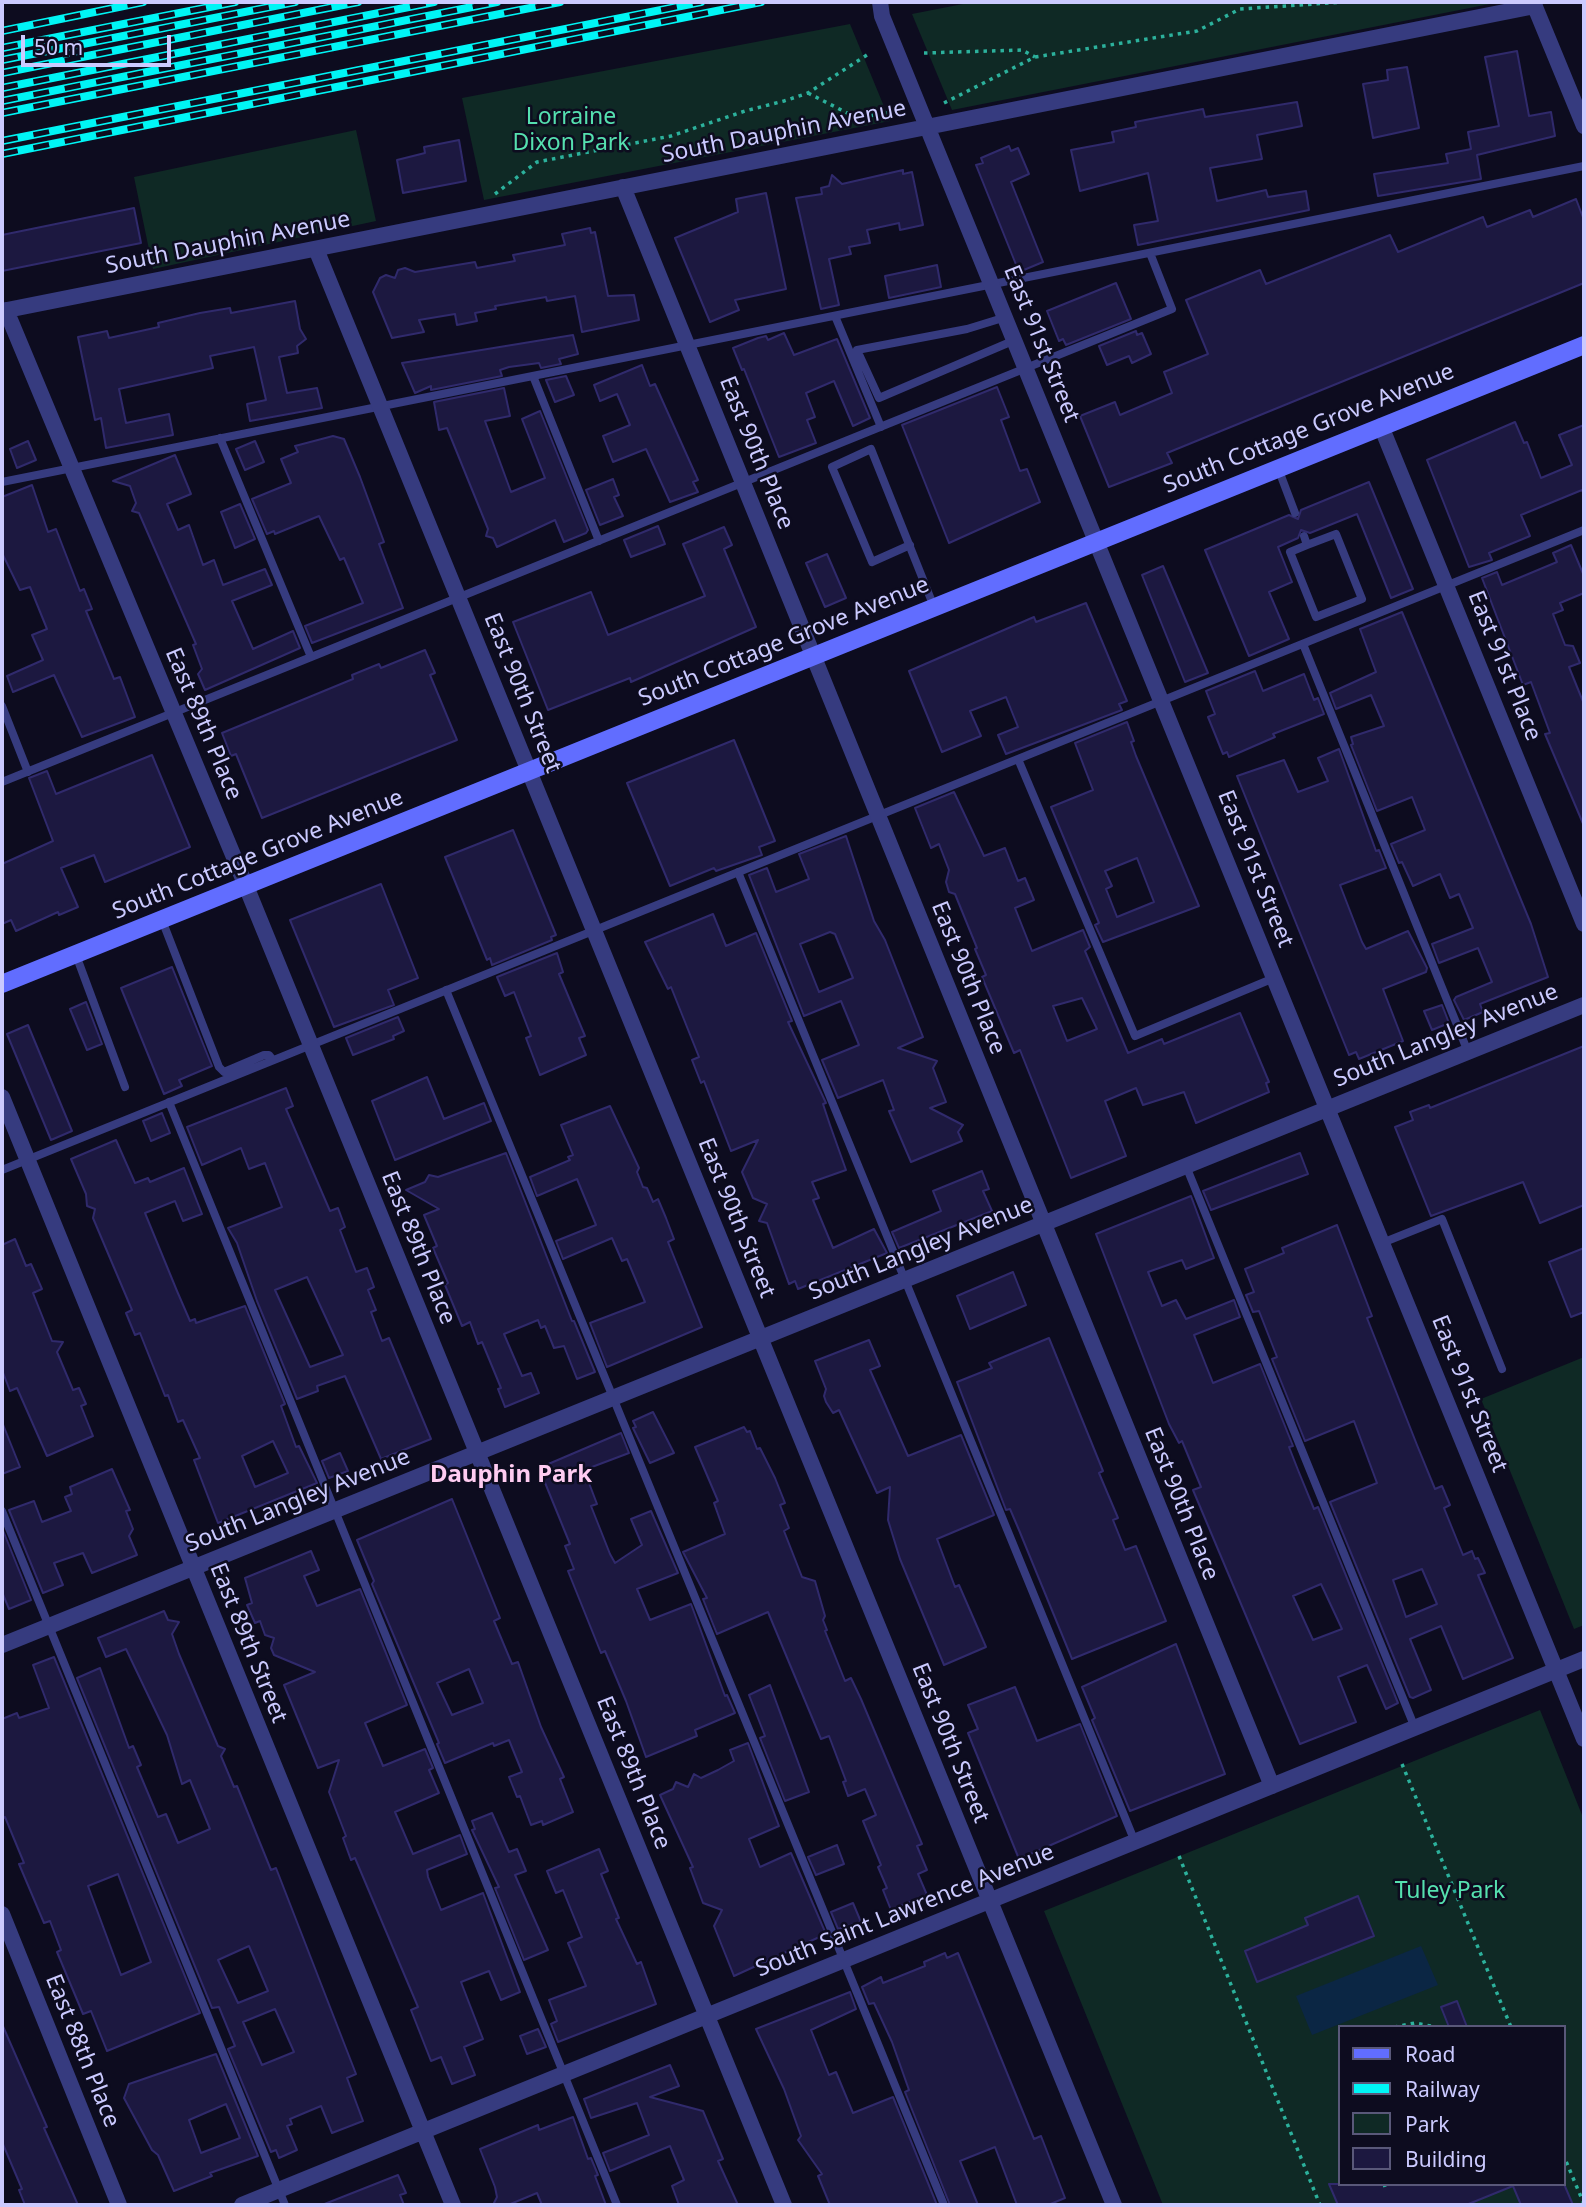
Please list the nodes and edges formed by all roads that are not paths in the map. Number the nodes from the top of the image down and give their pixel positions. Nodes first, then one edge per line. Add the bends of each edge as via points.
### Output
1 (869, 2) edge
2 (1534, 4) edge
3 (881, 9) edge
4 (1580, 104) edge
5 (1584, 126) edge
6 (928, 127) junction
7 (1584, 166) edge
8 (623, 187) junction
9 (316, 249) junction
10 (1150, 253) junction
11 (992, 284) junction
12 (4, 311) edge
13 (835, 316) junction
14 (1006, 317) junction
15 (1015, 340) junction
16 (687, 345) junction
17 (1584, 345) edge
18 (1026, 368) junction
19 (533, 376) junction
20 (380, 407) junction
21 (1381, 426) junction
22 (881, 427) junction
23 (220, 439) junction
24 (72, 468) junction
25 (1278, 468) junction
26 (2, 482) edge
27 (743, 482) junction
28 (1295, 513) dead end
29 (1584, 530) edge
30 (1304, 536) dead end
31 (599, 541) junction
32 (1097, 542) junction
33 (910, 545) junction
34 (1307, 545) junction
35 (1446, 586) junction
36 (458, 597) junction
37 (934, 608) junction
38 (1303, 644) junction
39 (814, 656) junction
40 (311, 657) junction
41 (1162, 701) junction
42 (2, 706) edge
43 (174, 713) junction
44 (1018, 759) junction
45 (28, 772) junction
46 (529, 772) junction
47 (2, 782) edge
48 (878, 816) junction
49 (738, 872) junction
50 (246, 886) junction
51 (162, 920) junction
52 (1584, 924) edge
53 (594, 930) junction
54 (76, 955) junction
55 (1275, 978) junction
56 (2, 984) edge
57 (446, 990) junction
58 (1584, 1005) edge
59 (310, 1045) junction
60 (1468, 1052) junction
61 (273, 1060) junction
62 (125, 1087) dead end
63 (2, 1097) edge
64 (169, 1102) junction
65 (1328, 1109) junction
66 (27, 1159) junction
67 (1186, 1166) junction
68 (2, 1170) edge
69 (1042, 1224) junction
70 (1382, 1242) junction
71 (905, 1280) junction
72 (760, 1338) junction
73 (1502, 1370) dead end
74 (615, 1397) junction
75 (477, 1453) junction
76 (2, 1511) edge
77 (334, 1511) junction
78 (193, 1568) junction
79 (49, 1626) junction
80 (2, 1645) edge
81 (1584, 1659) edge
82 (1557, 1671) junction
83 (1415, 1728) junction
84 (1584, 1739) edge
85 (1272, 1786) junction
86 (1135, 1842) junction
87 (990, 1901) junction
88 (2, 1914) edge
89 (844, 1961) junction
90 (707, 2016) junction
91 (563, 2075) junction
92 (423, 2132) junction
93 (282, 2198) edge
94 (119, 2205) edge
95 (242, 2205) edge
96 (453, 2205) edge
97 (617, 2205) edge
98 (784, 2205) edge
99 (944, 2205) edge
100 (1114, 2205) edge

1 - 3 street, East 91st Street
2 - 4 street
2 - 6 street, South Dauphin Avenue
3 - 6 street, East 91st Street
4 - 5 street
6 - 8 street, South Dauphin Avenue
6 - 11 street, East 91st Street
7 - 10 lane
8 - 9 street, South Dauphin Avenue
8 - 16 street, East 90th Place
9 - 12 street, South Dauphin Avenue
9 - 20 street, East 90th Street
10 - 11 lane
10 - 18 lane via 1172,309
11 - 13 lane
11 - 14 street, East 91st Street
12 - 24 street, East 89th Place
13 - 16 lane
13 - 22 lane
14 - 15 street, East 91st Street
14 - 15 lane via 857,350 879,398
15 - 18 street, East 91st Street
16 - 19 lane
16 - 27 street, East 90th Place
17 - 21 main road, South Cottage Grove Avenue
18 - 22 lane
18 - 32 street, East 91st Street
19 - 20 lane
19 - 31 lane
20 - 23 lane
20 - 36 street, East 90th Street
21 - 25 main road, South Cottage Grove Avenue
21 - 35 street, East 91st Place
22 - 27 lane
23 - 24 lane
23 - 40 lane
24 - 26 lane
24 - 43 street, East 89th Place
25 - 28 lane
25 - 32 main road, South Cottage Grove Avenue
27 - 31 lane
27 - 39 street, East 90th Place
29 - 35 lane
30 - 34 lane
31 - 36 lane
32 - 37 main road, South Cottage Grove Avenue
32 - 41 street, East 91st Street
33 - 33 lane via 871,449 831,467 872,562
33 - 37 lane
34 - 34 lane via 1290,552 1316,617 1362,599 1336,534
35 - 38 lane
35 - 52 street, East 91st Place
36 - 40 lane
36 - 46 street, East 90th Street
37 - 39 main road, South Cottage Grove Avenue
38 - 41 lane
38 - 60 lane
39 - 46 main road, South Cottage Grove Avenue
39 - 48 street, East 90th Place
40 - 43 lane
41 - 44 lane
41 - 55 street, East 91st Street
42 - 45 lane
43 - 45 lane
43 - 50 street, East 89th Place
44 - 48 lane
44 - 55 lane via 1135,1036
45 - 47 lane
46 - 50 main road, South Cottage Grove Avenue
46 - 53 street, East 90th Street
48 - 49 lane
48 - 69 street, East 90th Place
49 - 53 lane
49 - 71 lane
50 - 51 main road, South Cottage Grove Avenue
50 - 59 street, East 89th Place
51 - 54 main road, South Cottage Grove Avenue
51 - 61 lane via 219,1067 224,1072 264,1055
53 - 57 lane
53 - 72 street, East 90th Street
54 - 56 main road, South Cottage Grove Avenue
54 - 62 lane
55 - 65 street, East 91st Street
57 - 59 lane
57 - 74 lane
58 - 60 street, South Langley Avenue
59 - 61 lane
59 - 75 street, East 89th Place
60 - 65 street, South Langley Avenue
61 - 64 lane
63 - 66 street, East 89th Street
64 - 66 lane
64 - 77 lane
65 - 67 street, South Langley Avenue
65 - 70 street, East 91st Street
66 - 68 lane
66 - 78 street, East 89th Street
67 - 69 street, South Langley Avenue
67 - 83 lane
69 - 71 street, South Langley Avenue
69 - 85 street, East 90th Place
70 - 73 lane via 1442,1219
70 - 82 street, East 91st Street
71 - 72 street, South Langley Avenue
71 - 86 lane
72 - 74 street, South Langley Avenue
72 - 87 street, East 90th Street
74 - 75 street, South Langley Avenue
74 - 89 lane
75 - 77 street, South Langley Avenue
75 - 90 street, East 89th Place
76 - 79 lane
77 - 78 street, South Langley Avenue
77 - 91 lane
78 - 79 street, South Langley Avenue
78 - 92 street, East 89th Street
79 - 80 street, South Langley Avenue
79 - 93 lane
81 - 82 street, South Saint Lawrence Avenue
82 - 83 street, South Saint Lawrence Avenue
82 - 84 street, East 91st Street
83 - 85 street, South Saint Lawrence Avenue
85 - 86 street, South Saint Lawrence Avenue
86 - 87 street, South Saint Lawrence Avenue
87 - 89 street, South Saint Lawrence Avenue
87 - 100 street, East 90th Street
88 - 94 street, East 88th Place
89 - 90 street, South Saint Lawrence Avenue
89 - 99 lane
90 - 91 street, South Saint Lawrence Avenue
90 - 98 street, East 89th Place
91 - 92 street, South Saint Lawrence Avenue
91 - 97 lane
92 - 93 street, South Saint Lawrence Avenue
92 - 96 street, East 89th Street
93 - 95 street, South Saint Lawrence Avenue

